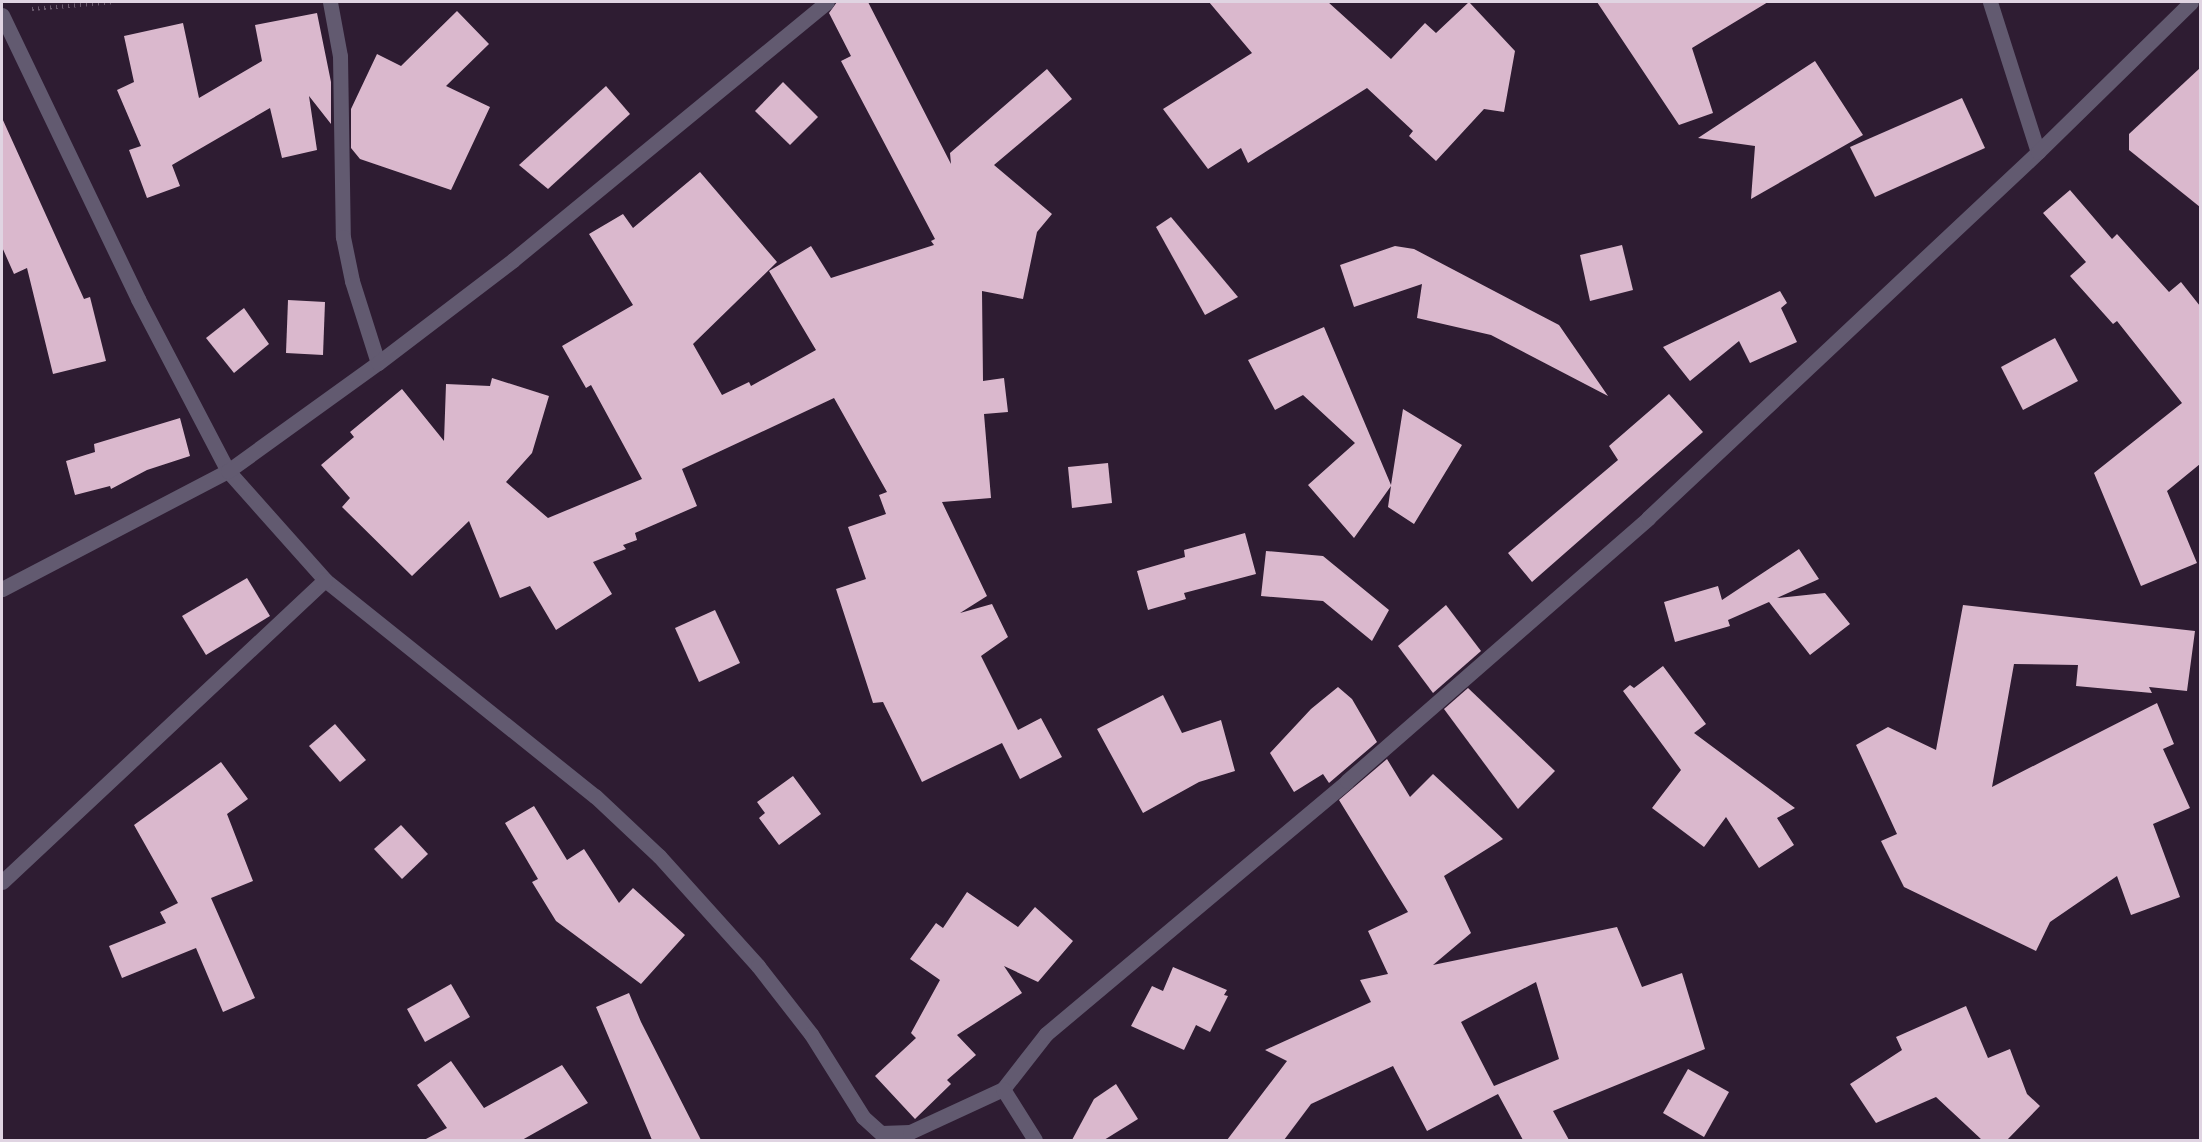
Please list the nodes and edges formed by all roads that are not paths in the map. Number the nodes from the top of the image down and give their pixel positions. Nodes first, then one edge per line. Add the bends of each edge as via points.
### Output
1 (330, 2) edge
2 (827, 2) edge
3 (1990, 2) edge
4 (2191, 2) edge
5 (2, 15) edge
6 (2038, 152) junction
7 (378, 363) junction
8 (228, 471) junction
9 (325, 580) junction
10 (2, 589) edge
11 (2, 882) edge
12 (1002, 1089) junction
13 (1035, 1140) edge

1 - 7 street via 340,56 344,237 352,281
2 - 7 street via 513,260
3 - 6 street
4 - 6 street
5 - 8 street via 138,299
6 - 12 street via 1648,518 1347,781 1046,1034
7 - 8 street
8 - 9 street
8 - 10 street
9 - 11 street
9 - 12 street via 595,796 659,856 758,966 811,1034 863,1117 881,1133 910,1132
12 - 13 street

